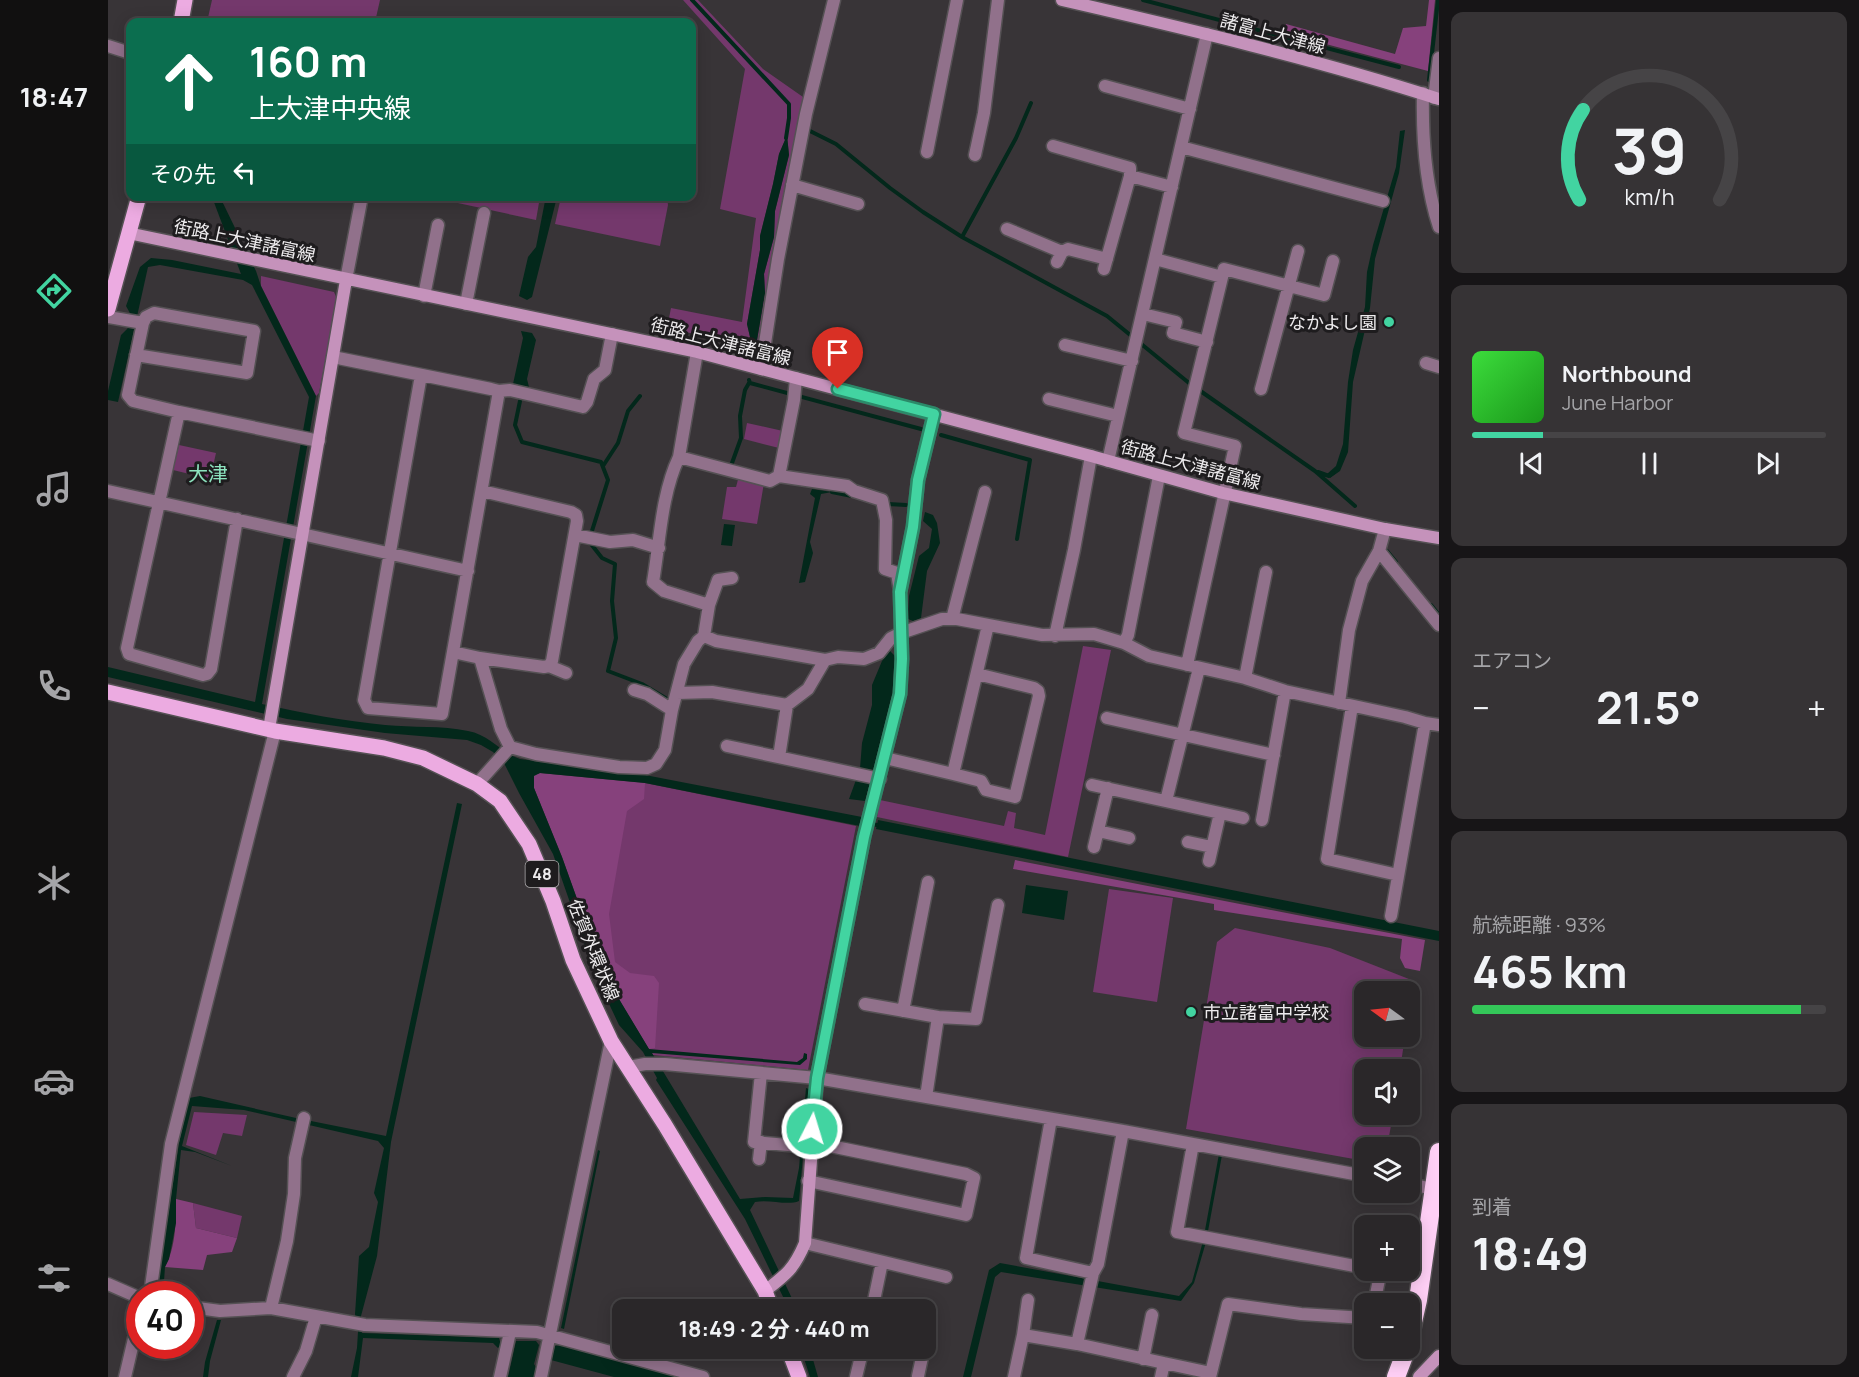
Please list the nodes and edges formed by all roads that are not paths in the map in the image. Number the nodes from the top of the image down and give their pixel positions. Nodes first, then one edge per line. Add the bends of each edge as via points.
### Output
1 (185, 0) edge
2 (834, 0) edge
3 (957, 0) edge
4 (998, 0) edge
5 (1062, 0) edge
6 (182, 18) edge
7 (1207, 34) junction
8 (108, 46) edge
9 (126, 52) edge
10 (1439, 58) edge
11 (1105, 86) dead end
12 (1432, 97) edge
13 (1190, 109) junction
14 (1053, 146) dead end
15 (1181, 147) junction
16 (927, 152) dead end
17 (975, 155) dead end
18 (1130, 176) junction
19 (792, 184) junction
20 (1172, 187) junction
21 (137, 201) edge
22 (361, 201) edge
23 (1383, 201) dead end
24 (858, 204) dead end
25 (484, 213) dead end
26 (438, 225) dead end
27 (1439, 227) edge
28 (1007, 229) dead end
29 (128, 233) junction
30 (1298, 251) dead end
31 (1155, 259) junction
32 (1333, 261) dead end
33 (1222, 277) junction
34 (346, 280) junction
35 (1289, 286) junction
36 (424, 296) junction
37 (466, 304) junction
38 (108, 309) edge
39 (1143, 314) junction
40 (108, 317) edge
41 (143, 323) junction
42 (612, 334) junction
43 (1207, 342) junction
44 (1065, 345) dead end
45 (697, 352) junction
46 (136, 355) junction
47 (333, 357) junction
48 (1132, 361) junction
49 (1426, 363) dead end
50 (1439, 367) edge
51 (761, 369) junction
52 (421, 375) junction
53 (796, 378) junction
54 (1261, 389) dead end
55 (499, 392) junction
56 (1049, 399) dead end
57 (179, 412) junction
58 (934, 414) junction
59 (1118, 416) junction
60 (310, 439) junction
61 (1090, 456) junction
62 (679, 457) junction
63 (1107, 461) junction
64 (779, 476) junction
65 (1159, 476) junction
66 (108, 490) edge
67 (482, 490) junction
68 (985, 492) dead end
69 (1223, 493) junction
70 (159, 502) junction
71 (237, 519) junction
72 (1385, 529) junction
73 (293, 531) junction
74 (575, 535) junction
75 (1439, 538) edge
76 (659, 548) junction
77 (1378, 551) junction
78 (390, 553) junction
79 (468, 571) junction
80 (1266, 572) dead end
81 (732, 578) dead end
82 (900, 592) junction
83 (709, 605) junction
84 (952, 620) junction
85 (988, 625) junction
86 (1439, 625) edge
87 (900, 633) junction
88 (704, 636) junction
89 (1055, 636) junction
90 (1124, 643) junction
91 (453, 652) junction
92 (480, 658) junction
93 (825, 660) junction
94 (549, 666) junction
95 (1193, 666) junction
96 (566, 673) dead end
97 (977, 675) junction
98 (1245, 678) junction
99 (634, 690) dead end
100 (1285, 691) junction
101 (108, 692) edge
102 (677, 693) junction
103 (1339, 703) junction
104 (787, 705) junction
105 (1352, 706) junction
106 (672, 710) junction
107 (1107, 718) dead end
108 (1425, 723) junction
109 (1439, 724) edge
110 (271, 727) junction
111 (1182, 735) junction
112 (727, 746) dead end
113 (510, 747) junction
114 (1274, 755) junction
115 (779, 757) junction
116 (885, 758) junction
117 (953, 774) junction
118 (880, 779) junction
119 (477, 784) junction
120 (1092, 785) dead end
121 (1108, 788) junction
122 (1166, 801) junction
123 (1220, 813) junction
124 (1243, 818) dead end
125 (1262, 820) dead end
126 (1098, 831) junction
127 (1129, 838) dead end
128 (1188, 842) dead end
129 (1094, 847) dead end
130 (1212, 847) junction
131 (1209, 861) dead end
132 (1398, 875) junction
133 (928, 882) dead end
134 (998, 905) dead end
135 (1391, 916) dead end
136 (865, 1004) dead end
137 (903, 1011) junction
138 (938, 1017) junction
139 (611, 1041) junction
140 (629, 1067) junction
141 (761, 1073) junction
142 (817, 1078) junction
143 (926, 1097) junction
144 (1051, 1119) junction
145 (303, 1121) dead end
146 (1123, 1131) junction
147 (761, 1142) junction
148 (1193, 1144) junction
149 (811, 1145) junction
150 (1439, 1152) edge
151 (759, 1159) dead end
152 (1354, 1174) edge
153 (808, 1181) junction
154 (1420, 1186) edge
155 (1433, 1189) junction
156 (805, 1244) junction
157 (882, 1262) junction
158 (1354, 1266) edge
159 (1093, 1273) junction
160 (946, 1277) dead end
161 (152, 1281) edge
162 (108, 1284) edge
163 (769, 1288) junction
164 (126, 1292) edge
165 (1419, 1293) edge
166 (770, 1299) edge
167 (874, 1299) edge
168 (1028, 1300) dead end
169 (271, 1308) junction
170 (204, 1309) edge
171 (1152, 1315) dead end
172 (316, 1317) junction
173 (1354, 1317) edge
174 (510, 1332) junction
175 (549, 1335) junction
176 (1023, 1335) junction
177 (1077, 1344) junction
178 (1439, 1356) edge
179 (129, 1359) edge
180 (792, 1359) edge
181 (861, 1359) edge
182 (922, 1359) edge
183 (1143, 1359) junction
184 (1403, 1359) edge
185 (1164, 1363) junction
186 (1210, 1375) edge
187 (918, 1376) edge
188 (125, 1377) edge
189 (293, 1377) edge
190 (500, 1377) edge
191 (541, 1377) edge
192 (703, 1377) edge
193 (799, 1377) edge
194 (856, 1377) edge
195 (1014, 1377) edge
196 (1161, 1377) edge
197 (1396, 1377) edge
198 (1419, 1377) edge

1 - 6 main road
2 - 19 street
3 - 16 street
4 - 17 street
5 - 7 street, 諸富上大津線
7 - 12 street, 諸富上大津線
7 - 13 street
8 - 9 street
10 - 12 street
11 - 13 street
12 - 27 street via 1422,126
13 - 15 street
14 - 18 street via 1130,168
15 - 20 street
15 - 23 street
18 - 20 street
18 - 28 street via 1106,264 1068,249 1059,257
19 - 24 street
19 - 51 street
20 - 31 street
21 - 29 main road
22 - 34 street
25 - 37 street
26 - 36 street
29 - 34 street, 街路上大津諸富線
29 - 38 main road
30 - 35 street
31 - 33 street
31 - 39 street
32 - 35 street via 1323,295
33 - 35 street via 1224,269
33 - 43 street
34 - 36 street, 街路上大津諸富線
34 - 47 street
35 - 54 street
36 - 37 street, 街路上大津諸富線
37 - 42 street, 街路上大津諸富線
39 - 43 street via 1176,322 1173,333
39 - 48 street
40 - 41 street
41 - 46 street
41 - 46 street via 154,313 254,331 247,373
42 - 45 street, 街路上大津諸富線
42 - 55 street via 605,370 594,379 583,407 510,390
43 - 69 street via 1184,433 1235,446
44 - 48 street
45 - 51 street, 街路上大津諸富線
45 - 62 street
46 - 57 street via 129,399
47 - 52 street
47 - 60 street
48 - 59 street
49 - 50 street
51 - 53 street, 街路上大津諸富線
52 - 55 street
52 - 78 street
53 - 58 street, 街路上大津諸富線
53 - 64 street
55 - 67 street
56 - 59 street
57 - 60 street
57 - 70 street
58 - 61 street, 街路上大津諸富線
58 - 82 street via 918,480
59 - 63 street
60 - 73 street
61 - 63 street, 街路上大津諸富線
61 - 89 street
62 - 64 street via 770,481
62 - 76 street via 673,469
63 - 65 street, 街路上大津諸富線
64 - 82 street via 847,486 882,500 886,520 885,569 897,573
65 - 69 street, 街路上大津諸富線
65 - 90 street
66 - 70 street
67 - 74 street via 572,512 577,521
67 - 79 street
68 - 84 street
69 - 72 street, 街路上大津諸富線
69 - 95 street
70 - 71 street
70 - 71 street via 127,648 133,657 202,675 211,669
71 - 73 street
72 - 75 street, 街路上大津諸富線
72 - 77 street
73 - 78 street
73 - 110 street
74 - 76 street via 610,542 633,540
74 - 94 street
76 - 83 street via 653,582 664,591
77 - 86 street
77 - 103 street via 1362,581 1349,630
78 - 79 street
78 - 91 street via 364,700 368,708 442,714
79 - 91 street
80 - 98 street
81 - 83 street via 718,580
82 - 87 street
83 - 88 street
84 - 85 street
84 - 87 street via 942,619
85 - 89 street
85 - 97 street
87 - 93 street via 879,653 864,659
87 - 116 street via 900,694
88 - 93 street via 716,642
88 - 102 street via 684,664
89 - 90 street via 1094,634
90 - 95 street via 1149,656
91 - 92 street
92 - 94 street
92 - 113 street
93 - 104 street via 808,689
94 - 96 street
95 - 98 street
95 - 111 street
97 - 117 street
97 - 117 street via 1034,688 1040,696 1015,797 986,790 981,781
98 - 100 street
99 - 106 street
100 - 103 street
100 - 114 street
101 - 110 main road, 佐賀外環状線 / 48
102 - 104 street via 712,692
102 - 106 street
103 - 105 street
104 - 115 street
105 - 108 street
105 - 132 street via 1327,859
106 - 113 street via 665,750 656,764 647,768 619,767
107 - 111 street
108 - 109 street
108 - 132 street
110 - 119 main road, 佐賀外環状線 / 48 via 423,758
110 - 161 street via 171,1144
111 - 114 street
111 - 122 street
112 - 115 street
113 - 119 street
114 - 125 street
115 - 118 street
116 - 117 street
116 - 118 street
118 - 142 street via 866,830
119 - 139 main road, 佐賀外環状線 / 48 via 500,801 529,844 573,960
120 - 121 street
121 - 122 street
121 - 126 street
122 - 123 street
123 - 124 street
123 - 130 street
126 - 127 street
126 - 129 street
128 - 130 street
130 - 131 street
132 - 135 street
133 - 137 street
134 - 138 street via 976,1019
136 - 137 street
137 - 138 street
138 - 143 street
139 - 140 main road, 佐賀外環状線 / 48
139 - 175 street
140 - 141 street via 665,1064
140 - 163 main road, 佐賀外環状線 / 48
141 - 142 street
141 - 147 street via 754,1142
142 - 143 street
142 - 149 street
143 - 144 street
144 - 146 street
144 - 159 street via 1026,1258
145 - 169 street via 288,1230
146 - 148 street
146 - 159 street via 1098,1264
147 - 149 street
147 - 151 street
148 - 152 street
148 - 158 street via 1177,1232
149 - 153 street
149 - 153 street via 974,1178 966,1215
150 - 155 highway
153 - 156 street
154 - 155 street
155 - 165 highway
156 - 157 street
156 - 163 street via 798,1261
157 - 160 street
157 - 167 street
159 - 177 street
162 - 164 street
163 - 166 main road, 佐賀外環状線 / 48
168 - 176 street
169 - 170 street
169 - 172 street
171 - 183 street
172 - 174 street via 359,1324
172 - 189 street
173 - 186 street via 1228,1304
174 - 175 street
174 - 190 street
175 - 191 street
175 - 192 street
176 - 177 street
176 - 195 street
177 - 183 street
178 - 198 street
179 - 188 street
180 - 193 main road
181 - 194 street
182 - 187 street
183 - 185 street
184 - 197 highway
185 - 186 street
185 - 196 street

